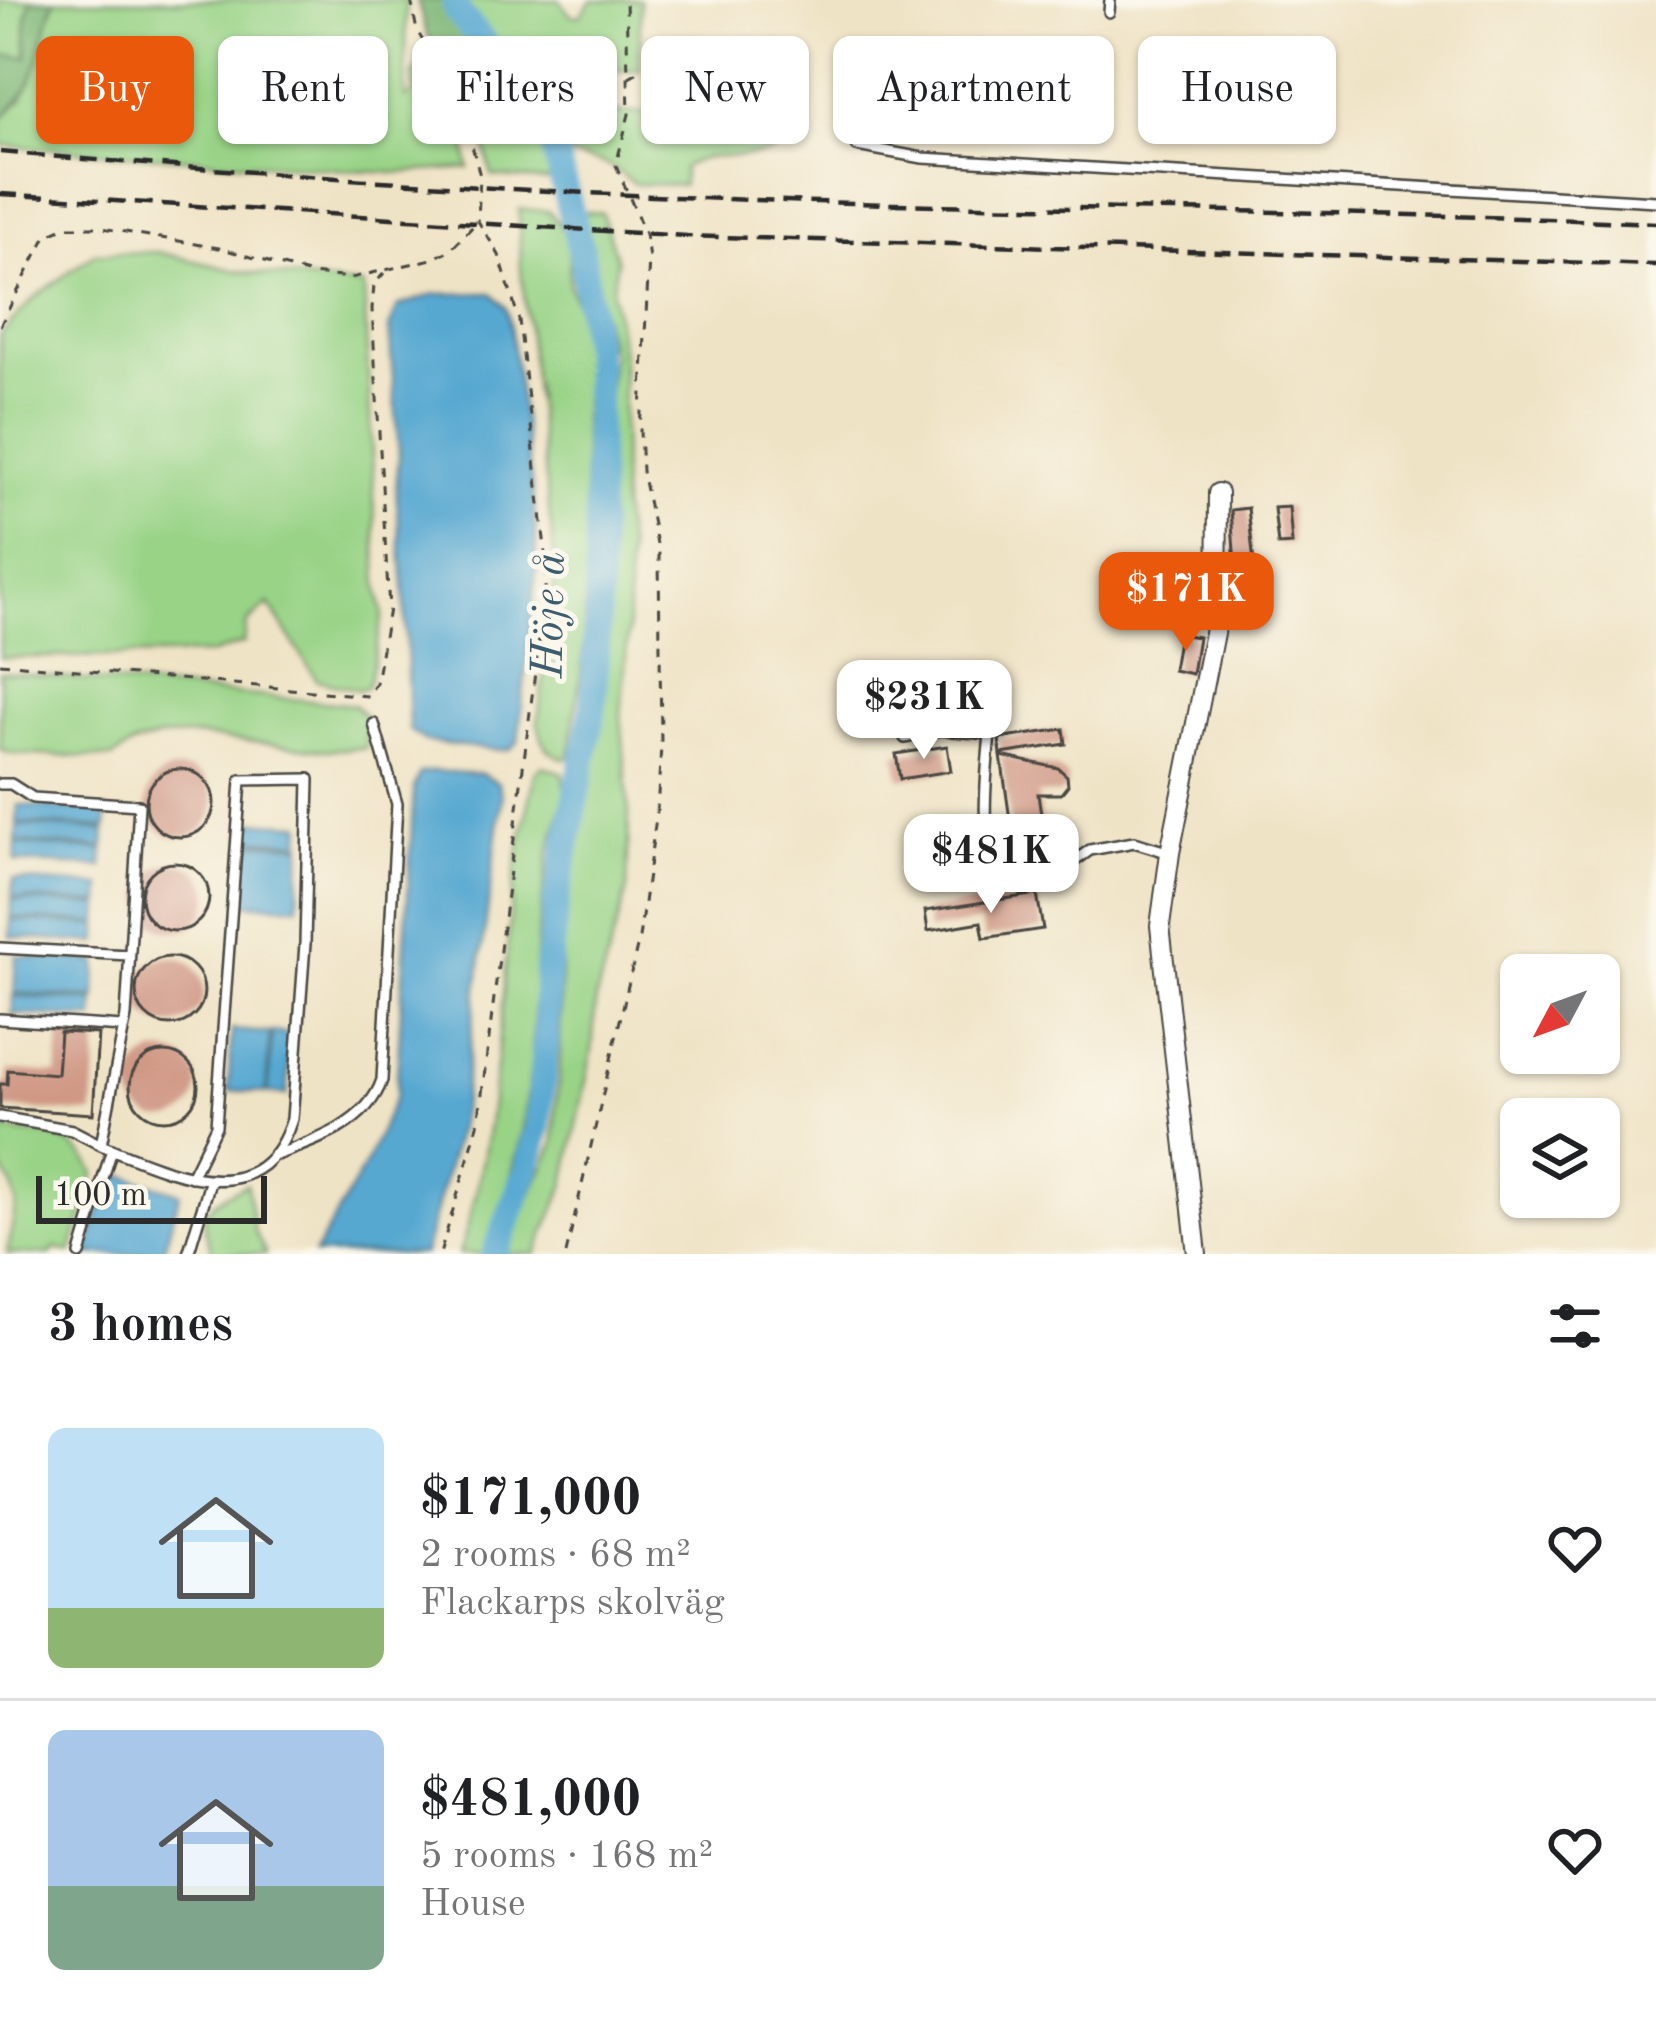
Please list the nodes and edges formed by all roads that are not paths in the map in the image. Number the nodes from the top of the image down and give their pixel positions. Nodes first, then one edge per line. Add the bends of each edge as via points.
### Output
1 (857, 146) dead end
2 (1656, 201) edge
3 (1218, 493) dead end
4 (374, 724) road end
5 (940, 730) dead end
6 (0, 784) edge
7 (1170, 853) junction
8 (0, 948) edge
9 (129, 955) junction
10 (0, 1019) edge
11 (123, 1028) junction
12 (0, 1117) edge
13 (106, 1147) junction
14 (276, 1154) junction
15 (191, 1177) junction
16 (210, 1182) junction
17 (80, 1254) edge
18 (188, 1254) edge
19 (1197, 1254) edge

1 - 2 lane via 923,158
3 - 7 street via 1216,617
4 - 14 lane via 397,804 382,1080 365,1112
5 - 7 lane via 990,734 983,803 997,887 1048,880 1090,850 1134,842
6 - 9 lane via 33,798 139,805
7 - 19 street via 1160,926
8 - 9 lane
9 - 11 lane
10 - 11 lane
11 - 13 lane
12 - 13 lane via 72,1130
13 - 15 lane
13 - 17 lane
14 - 15 lane via 293,1100 309,778 241,780 216,1126
14 - 16 lane via 243,1177
15 - 16 lane
16 - 18 lane

